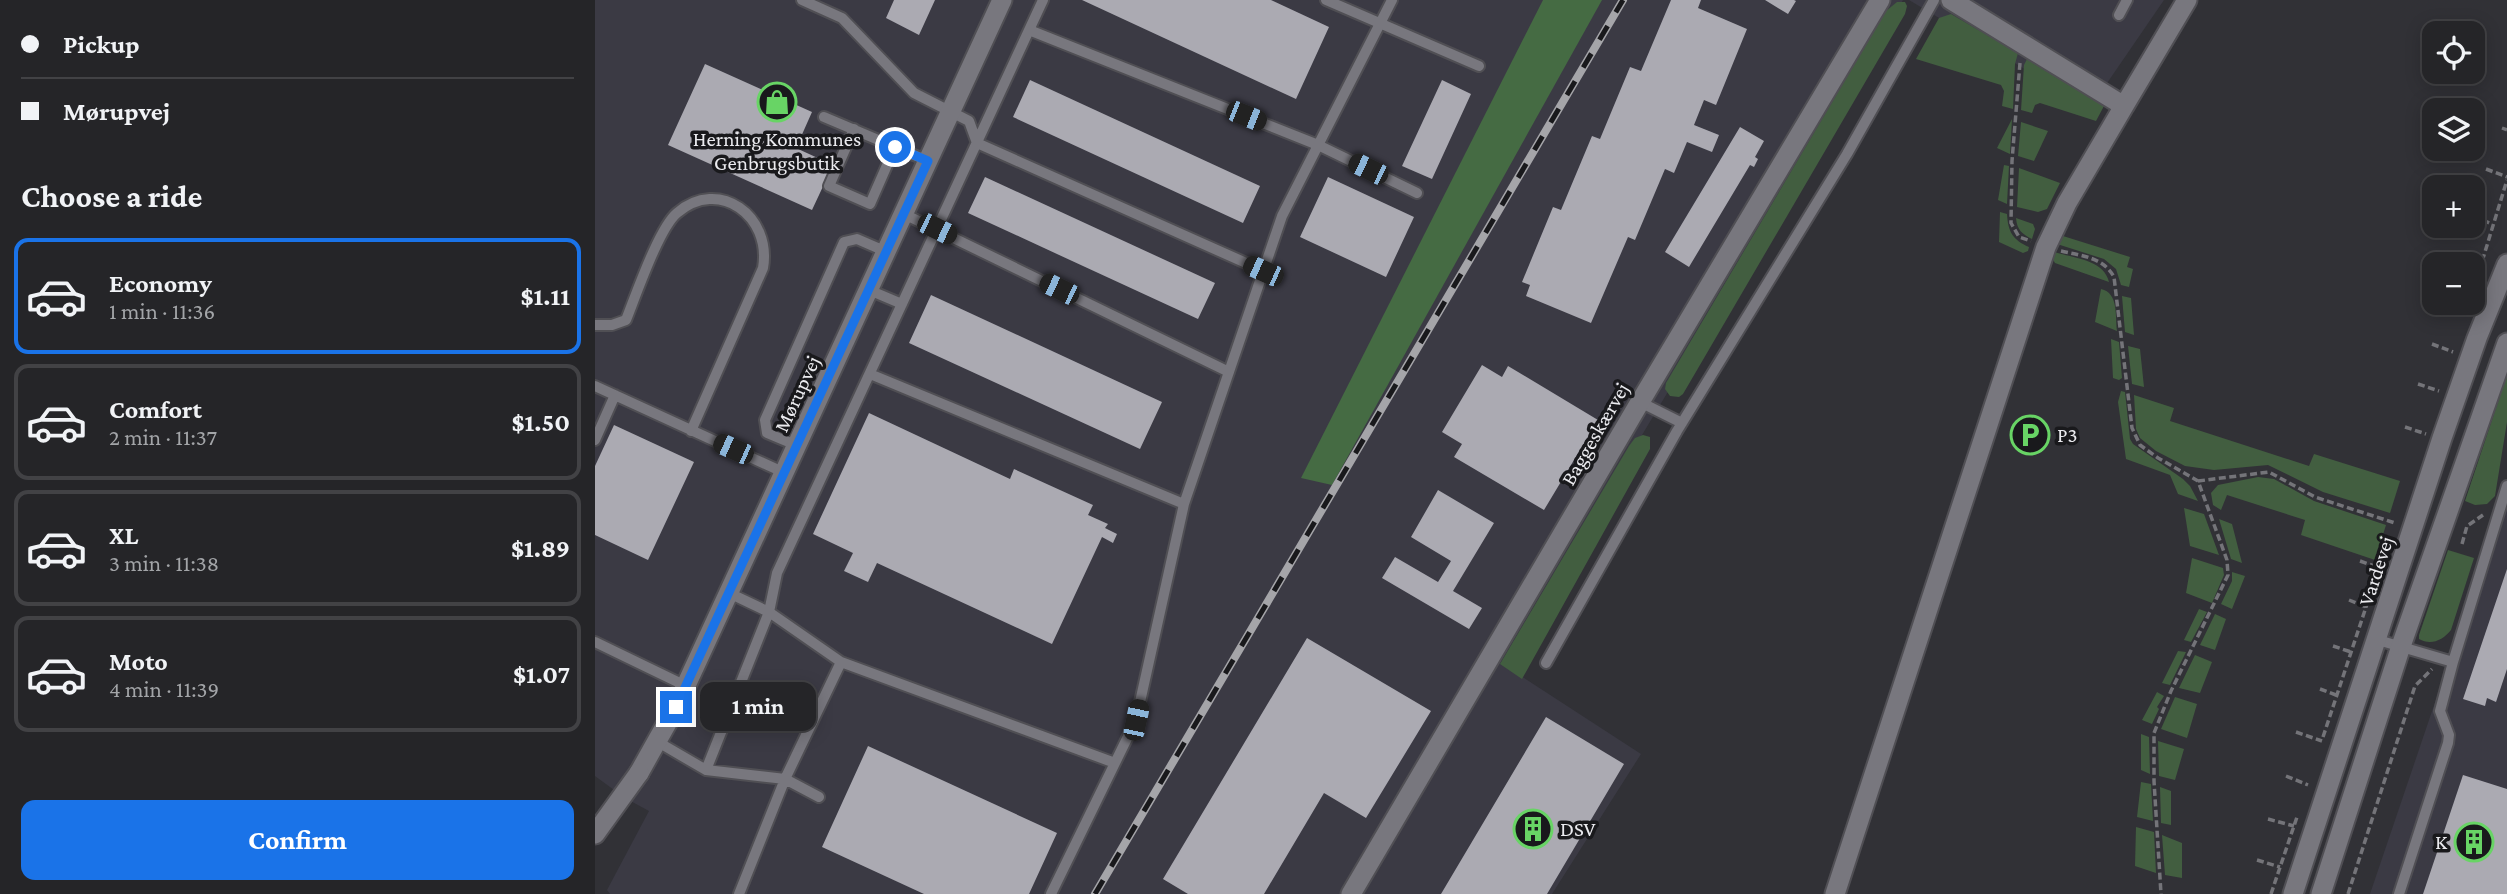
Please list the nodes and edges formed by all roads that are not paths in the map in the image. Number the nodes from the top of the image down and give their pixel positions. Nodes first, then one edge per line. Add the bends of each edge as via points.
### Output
1 (802, 0) edge
2 (1002, 0) edge
3 (1043, 0) edge
4 (1326, 0) edge
5 (1392, 0) edge
6 (1881, 0) edge
7 (1934, 0) edge
8 (1951, 0) edge
9 (2127, 0) edge
10 (2187, 0) edge
11 (2119, 15) dead end
12 (1380, 23) junction
13 (1029, 30) junction
14 (1479, 66) dead end
15 (2124, 106) junction
16 (950, 113) junction
17 (824, 117) dead end
18 (854, 129) junction
19 (977, 143) junction
20 (1318, 145) junction
21 (895, 147) junction
22 (928, 161) junction
23 (1417, 193) dead end
24 (904, 214) junction
25 (937, 229) junction
26 (887, 252) junction
27 (2507, 264) edge
28 (1263, 271) junction
29 (869, 290) junction
30 (902, 304) junction
31 (595, 325) edge
32 (2507, 343) edge
33 (1229, 372) junction
34 (870, 374) junction
35 (595, 386) edge
36 (615, 395) junction
37 (1640, 402) junction
38 (1682, 423) junction
39 (691, 431) junction
40 (595, 440) edge
41 (798, 446) junction
42 (785, 473) junction
43 (2507, 486) edge
44 (1184, 504) junction
45 (729, 593) junction
46 (769, 612) junction
47 (2378, 640) junction
48 (595, 642) edge
49 (2401, 646) junction
50 (841, 662) junction
51 (2453, 662) junction
52 (1546, 663) dead end
53 (686, 686) junction
54 (658, 743) junction
55 (1115, 763) junction
56 (706, 770) junction
57 (785, 779) junction
58 (819, 797) dead end
59 (595, 834) edge
60 (739, 894) edge
61 (1051, 894) edge
62 (1351, 894) edge
63 (1835, 894) edge
64 (2293, 894) edge
65 (2321, 894) edge
66 (2399, 894) edge

1 - 16 lane via 842,18 914,93
2 - 16 street, Mørupvej
3 - 13 lane
4 - 12 lane
5 - 12 lane
6 - 37 street, Baggeskærvej
7 - 38 lane via 1847,154
8 - 15 street
9 - 11 lane
10 - 15 street
12 - 14 lane
12 - 20 lane
13 - 19 lane
13 - 20 lane
15 - 63 street via 2046,247
16 - 19 lane via 969,121
16 - 22 street, Mørupvej
17 - 18 lane
18 - 21 lane
18 - 21 lane via 829,186 870,204
19 - 25 lane
19 - 28 lane
20 - 23 lane
20 - 28 lane via 1283,216
21 - 22 lane
22 - 24 street, Mørupvej
24 - 25 lane
24 - 26 street, Mørupvej
25 - 30 lane
25 - 33 lane
26 - 29 street, Mørupvej
26 - 41 lane via 857,239 844,242 765,419 767,433
27 - 47 street, Vardevej via 2442,438
28 - 33 lane
29 - 30 lane
29 - 41 street, Mørupvej
30 - 34 lane
31 - 39 lane via 626,320 664,232 677,213 707,200 729,203 749,214 762,233 763,268
32 - 49 street
33 - 44 lane
34 - 44 lane
34 - 46 lane via 777,573
35 - 36 lane
36 - 39 lane
36 - 40 lane
37 - 38 lane
37 - 62 street, Baggeskærvej
38 - 52 lane
39 - 42 lane
41 - 42 street, Mørupvej
42 - 45 street, Mørupvej
43 - 51 lane
44 - 55 lane via 1136,720
45 - 46 lane
45 - 53 street, Mørupvej
46 - 50 lane
46 - 56 lane
47 - 49 lane
47 - 64 street, Vardevej
48 - 53 lane
49 - 51 lane
49 - 65 street
50 - 55 lane
50 - 57 lane
51 - 66 lane via 2440,712 2448,743
53 - 54 street, Mørupvej
54 - 56 lane
54 - 59 street, Mørupvej
55 - 61 lane
56 - 57 lane
57 - 58 lane
57 - 60 lane

